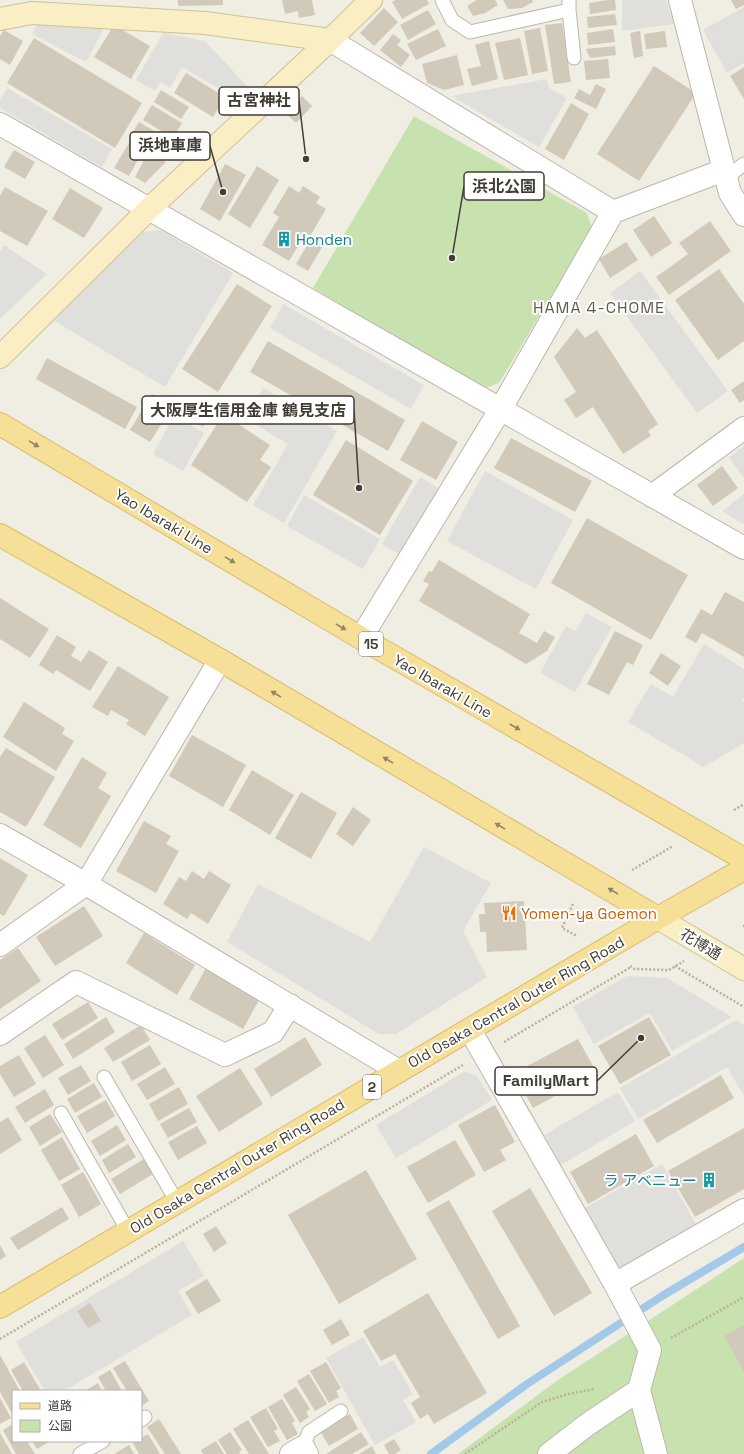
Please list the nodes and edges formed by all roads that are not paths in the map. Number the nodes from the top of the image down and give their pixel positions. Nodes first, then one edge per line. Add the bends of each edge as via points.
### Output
1 (371, 0) edge
2 (442, 0) edge
3 (680, 0) edge
4 (569, 5) edge
5 (0, 19) edge
6 (330, 40) junction
7 (574, 58) dead end
8 (0, 124) edge
9 (731, 171) edge
10 (149, 209) junction
11 (613, 212) junction
12 (744, 215) edge
13 (0, 357) edge
14 (500, 410) junction
15 (0, 424) edge
16 (744, 428) edge
17 (652, 496) junction
18 (0, 535) edge
19 (744, 548) edge
20 (361, 638) junction
21 (220, 660) junction
22 (0, 835) edge
23 (744, 859) edge
24 (744, 869) edge
25 (86, 884) junction
26 (658, 918) junction
27 (0, 945) edge
28 (744, 969) edge
29 (290, 1006) junction
30 (470, 1030) junction
31 (0, 1034) edge
32 (399, 1070) junction
33 (104, 1077) dead end
34 (61, 1113) dead end
35 (177, 1202) junction
36 (744, 1210) edge
37 (128, 1231) junction
38 (618, 1291) junction
39 (0, 1307) edge
40 (639, 1390) junction
41 (341, 1411) dead end
42 (101, 1442) edge
43 (300, 1452) edge
44 (80, 1454) edge
45 (549, 1454) edge
46 (656, 1454) edge

1 - 6 street
2 - 4 lane via 452,20 470,32
3 - 9 street
4 - 7 lane
5 - 6 street via 32,13 197,23
6 - 10 street
6 - 11 street
8 - 10 street
9 - 11 street
9 - 12 street via 730,193
10 - 13 street
10 - 14 street
11 - 14 street
14 - 17 street
14 - 20 street
15 -> 20 main road, Yao Ibaraki Line / 15
16 - 17 street
17 - 19 street
18 - 21 main road
20 -> 23 main road, Yao Ibaraki Line / 15
21 - 25 street
26 -> 21 main road
22 - 25 street
24 - 26 main road, Old Osaka Central Outer Ring Road / 2
25 - 27 street
25 - 29 street
26 - 28 street, 花博通
26 - 30 main road, Old Osaka Central Outer Ring Road / 2
29 - 31 street via 273,1032 224,1056 76,982
29 - 32 street
30 - 32 main road, Old Osaka Central Outer Ring Road / 2
30 - 38 street
32 - 35 main road, Old Osaka Central Outer Ring Road / 2
33 - 35 lane
34 - 37 lane
35 - 37 main road, Old Osaka Central Outer Ring Road / 2
36 - 38 street
37 - 39 main road, Old Osaka Central Outer Ring Road / 2
38 - 40 street via 646,1342
40 - 45 street
40 - 46 street
41 - 43 lane via 309,1432
42 - 44 lane

